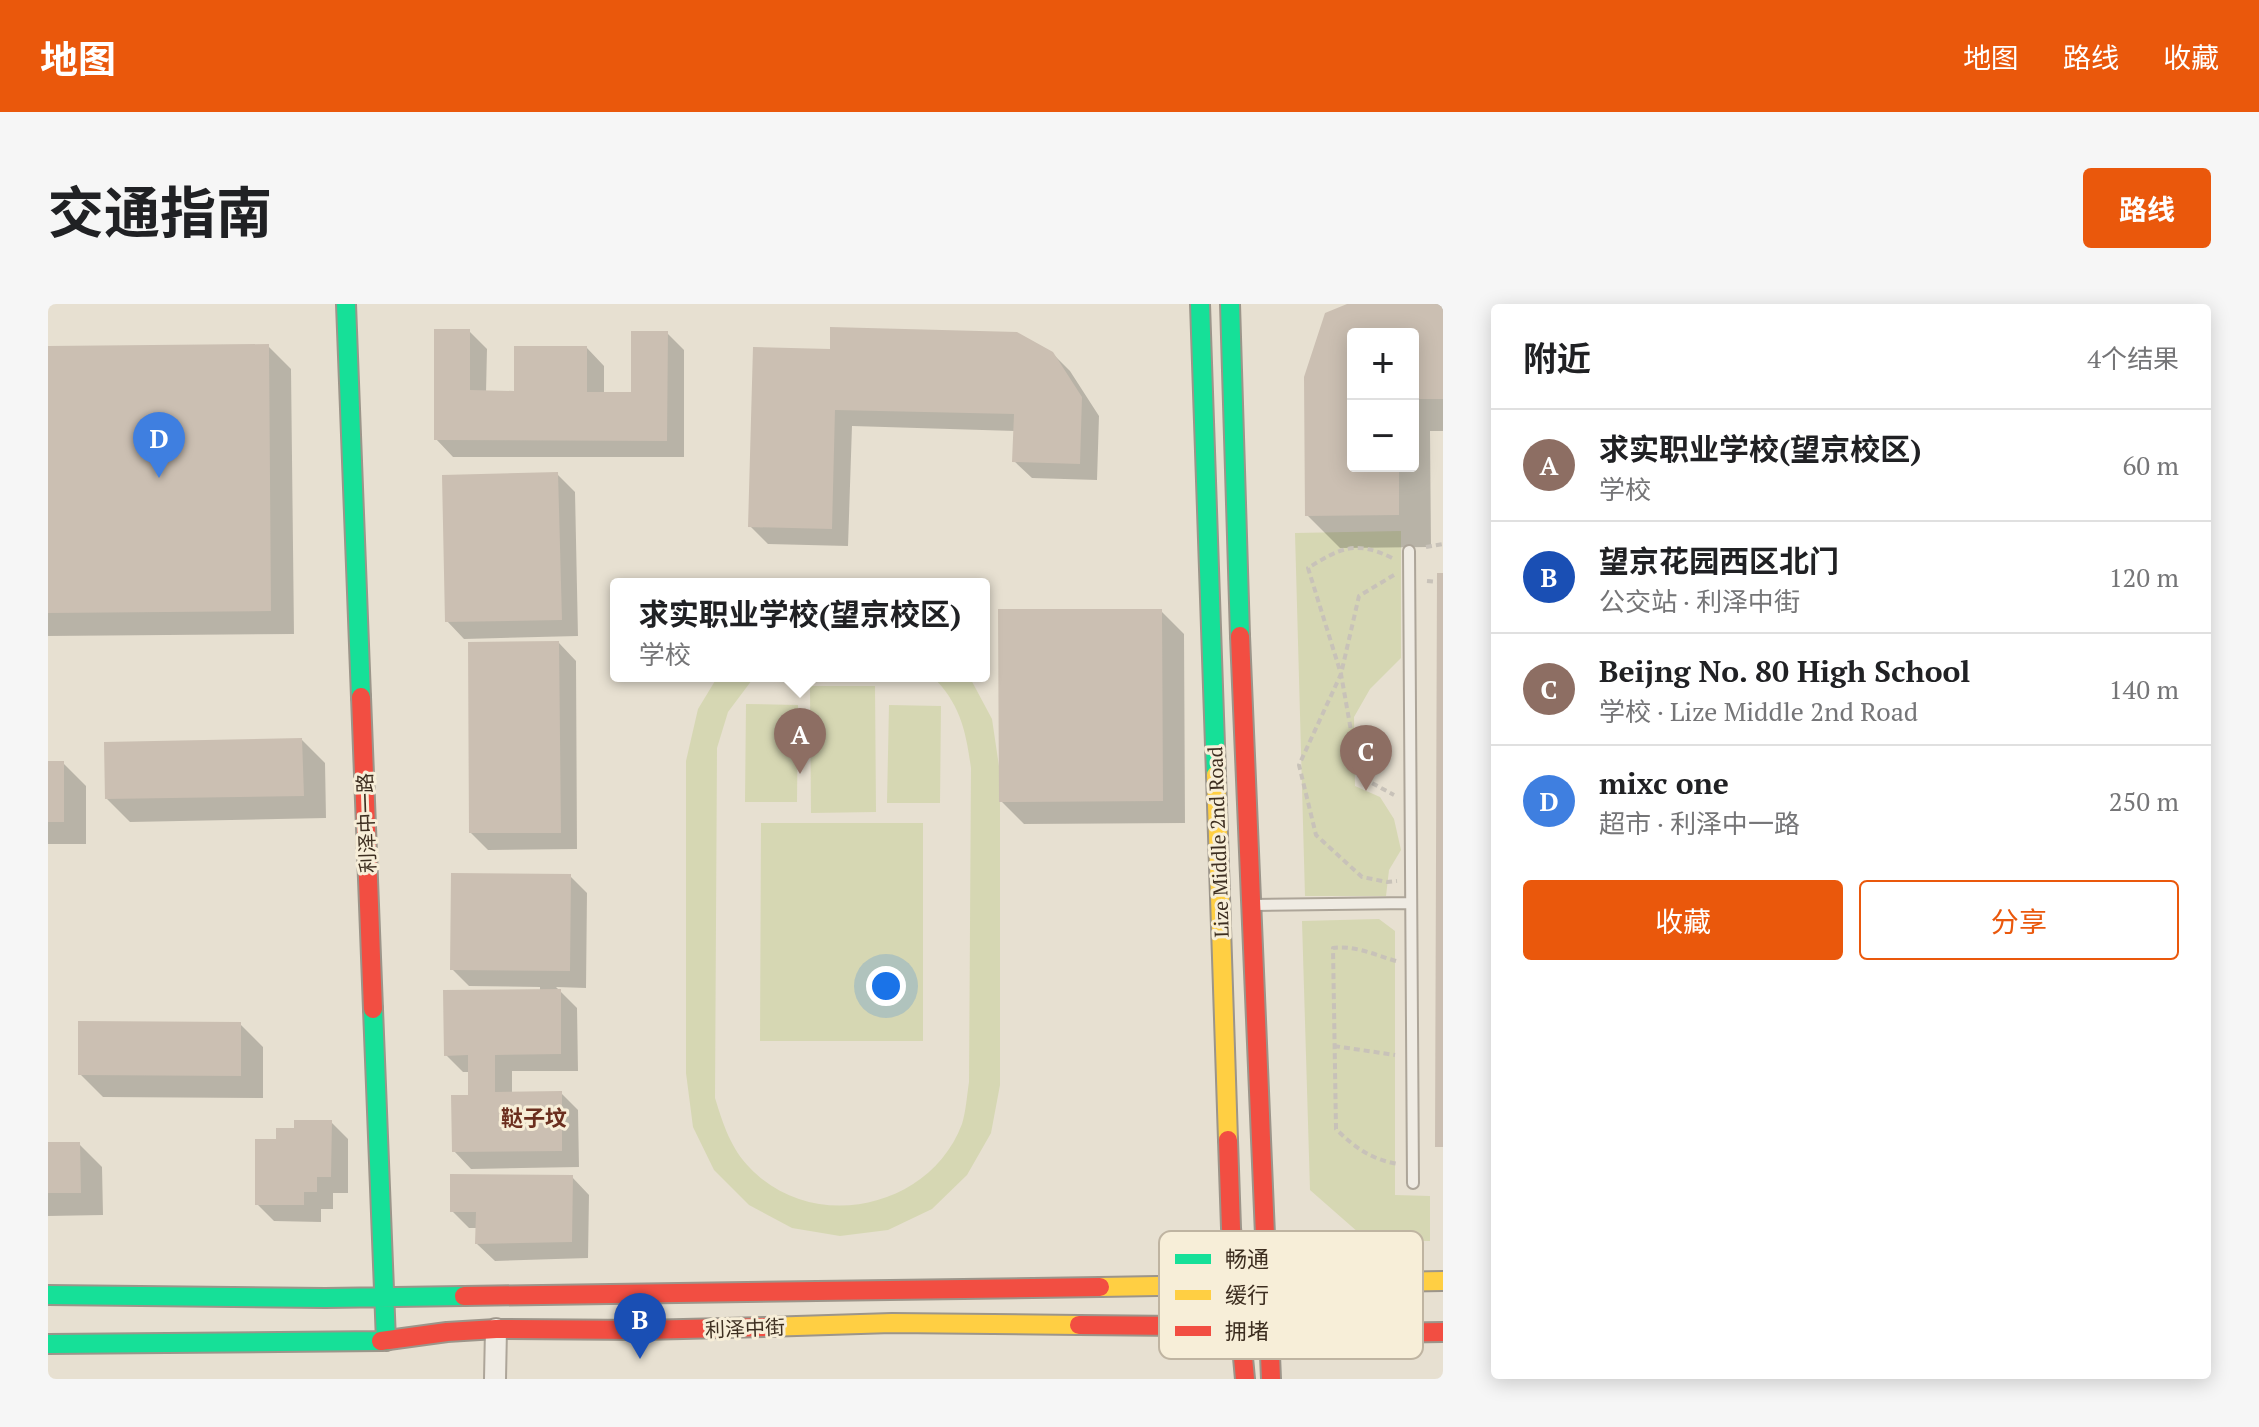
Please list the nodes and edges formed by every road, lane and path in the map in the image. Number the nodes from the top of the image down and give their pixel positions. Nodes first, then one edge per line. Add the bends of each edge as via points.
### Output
1 (346, 304) edge
2 (1200, 304) edge
3 (1230, 304) edge
4 (1443, 544) edge
5 (1427, 547) dead end
6 (1409, 551) dead end
7 (1409, 566) junction
8 (1341, 674) junction
9 (1411, 804) junction
10 (1411, 879) junction
11 (1411, 903) junction
12 (1251, 905) junction
13 (1412, 966) junction
14 (1334, 1046) junction
15 (1413, 1058) junction
16 (1413, 1166) junction
17 (1413, 1183) dead end
18 (1231, 1231) edge
19 (1264, 1231) edge
20 (1423, 1281) edge
21 (1443, 1281) edge
22 (1159, 1284) edge
23 (48, 1295) edge
24 (385, 1296) junction
25 (1159, 1326) edge
26 (496, 1329) junction
27 (386, 1341) junction
28 (48, 1344) edge
29 (1244, 1359) edge
30 (1270, 1359) edge
31 (495, 1379) edge
32 (1245, 1379) edge
33 (1271, 1379) edge

1 - 24 street, 利泽中一路
2 - 18 street, Lize Middle 2nd Road
3 - 12 street, Lize Middle 2nd Road
4 - 5 path
6 - 7 lane
7 - 8 path via 1359,596
7 - 8 path via 1371,547 1339,549 1308,568
7 - 9 lane
8 - 9 path via 1359,776
8 - 10 path via 1299,765 1316,835 1362,877
9 - 10 lane
10 - 11 lane
11 - 12 lane
11 - 13 lane
12 - 19 street, Lize Middle 2nd Road
13 - 14 path via 1361,950 1333,948
13 - 15 lane
14 - 15 path
14 - 16 path via 1336,1129 1357,1150
15 - 16 lane
16 - 17 lane
20 - 21 street, 利泽中街
22 - 24 street, 利泽中街
23 - 24 street, 利泽中街
24 - 27 street, 利泽中一路
25 - 26 street, 利泽中街 via 892,1323
26 - 27 street, 利泽中街
26 - 31 street
27 - 28 street, 利泽中街
29 - 32 street, Lize Middle 2nd Road
30 - 33 street, Lize Middle 2nd Road

